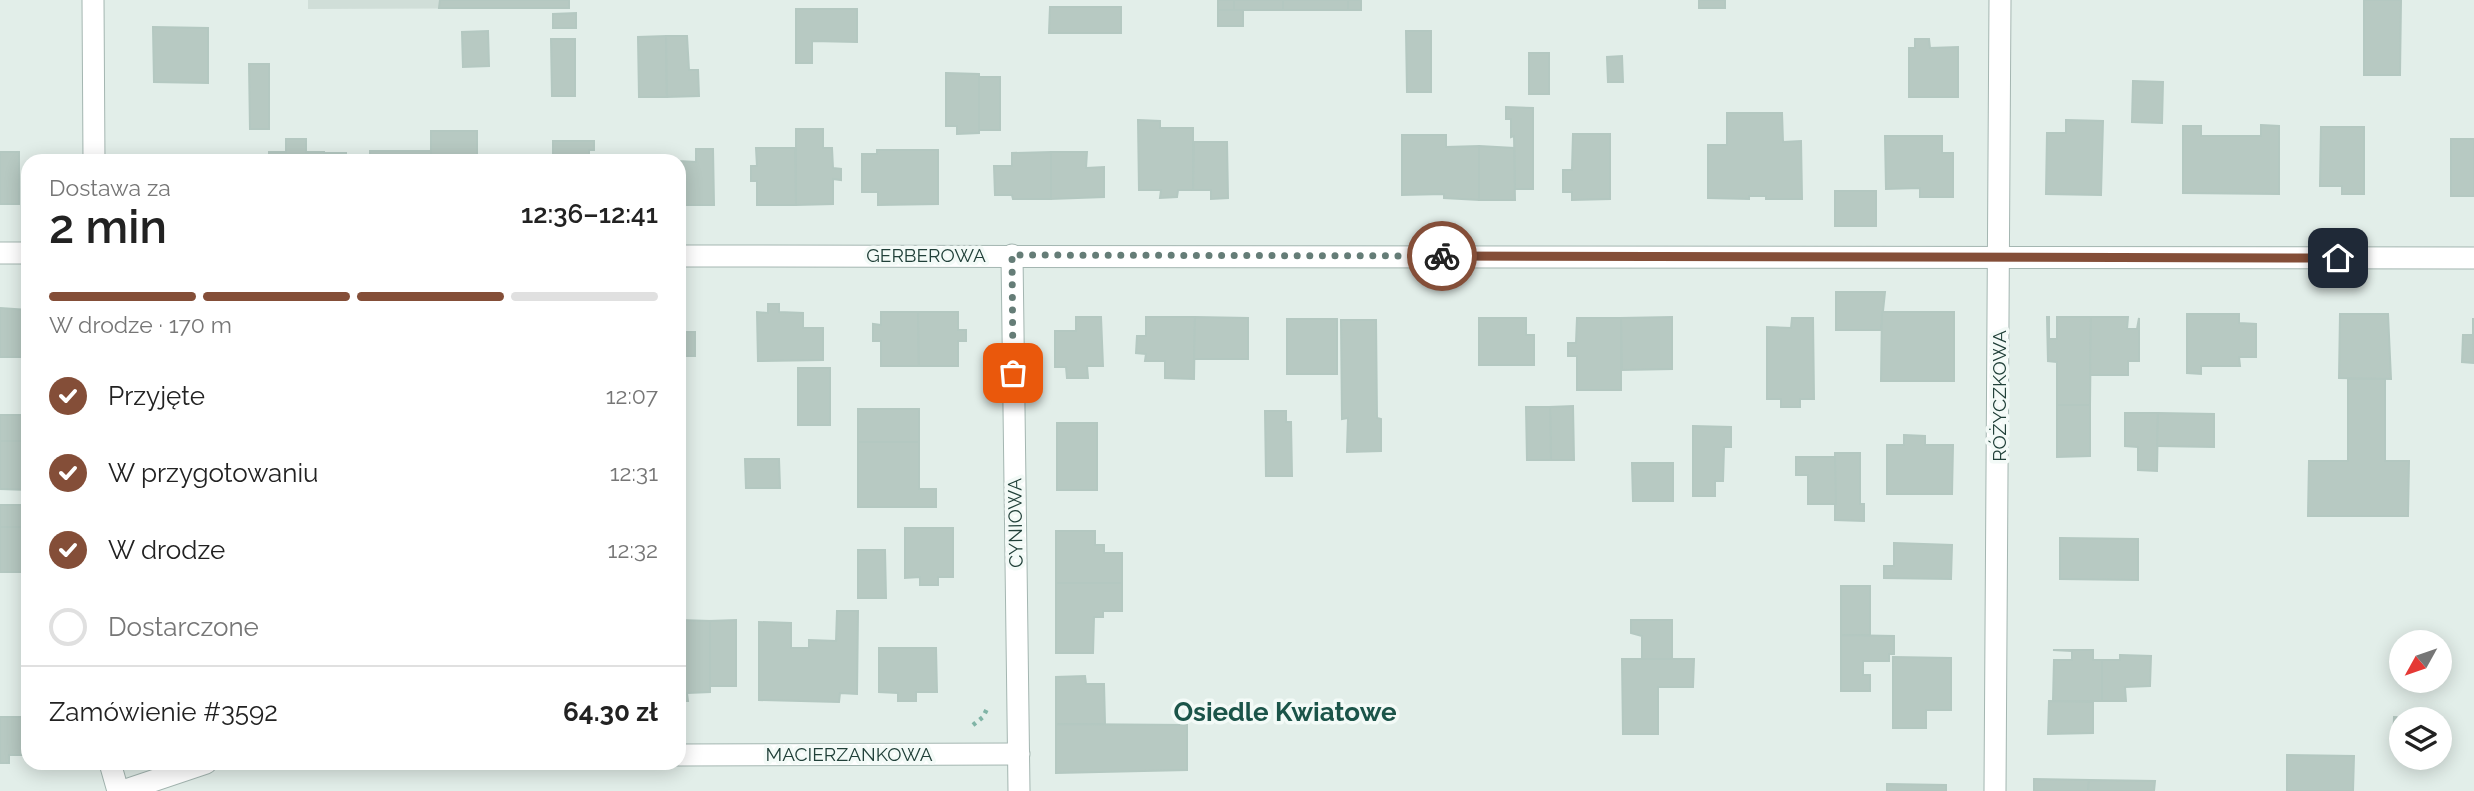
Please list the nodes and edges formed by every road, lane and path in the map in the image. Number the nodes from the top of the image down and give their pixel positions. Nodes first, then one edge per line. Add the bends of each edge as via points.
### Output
1 (93, 0) edge
2 (2000, 0) edge
3 (94, 154) edge
4 (0, 253) edge
5 (21, 253) edge
6 (1012, 255) junction
7 (686, 256) edge
8 (2000, 257) junction
9 (2474, 258) edge
10 (988, 701) dead end
11 (968, 727) dead end
12 (1018, 754) junction
13 (686, 755) edge
14 (112, 770) edge
15 (185, 770) edge
16 (118, 791) edge
17 (123, 791) edge
18 (1018, 791) edge
19 (1995, 791) edge

1 - 3 street
2 - 8 street, RÓŻYCZKOWA
4 - 5 street
6 - 7 street, GERBEROWA
6 - 8 street, GERBEROWA
6 - 12 street, CYNIOWA
8 - 9 street, GERBEROWA
8 - 19 street, RÓŻYCZKOWA
10 - 11 path via 983,717
12 - 13 street, MACIERZANKOWA
12 - 18 street, CYNIOWA
14 - 16 street
15 - 17 street

